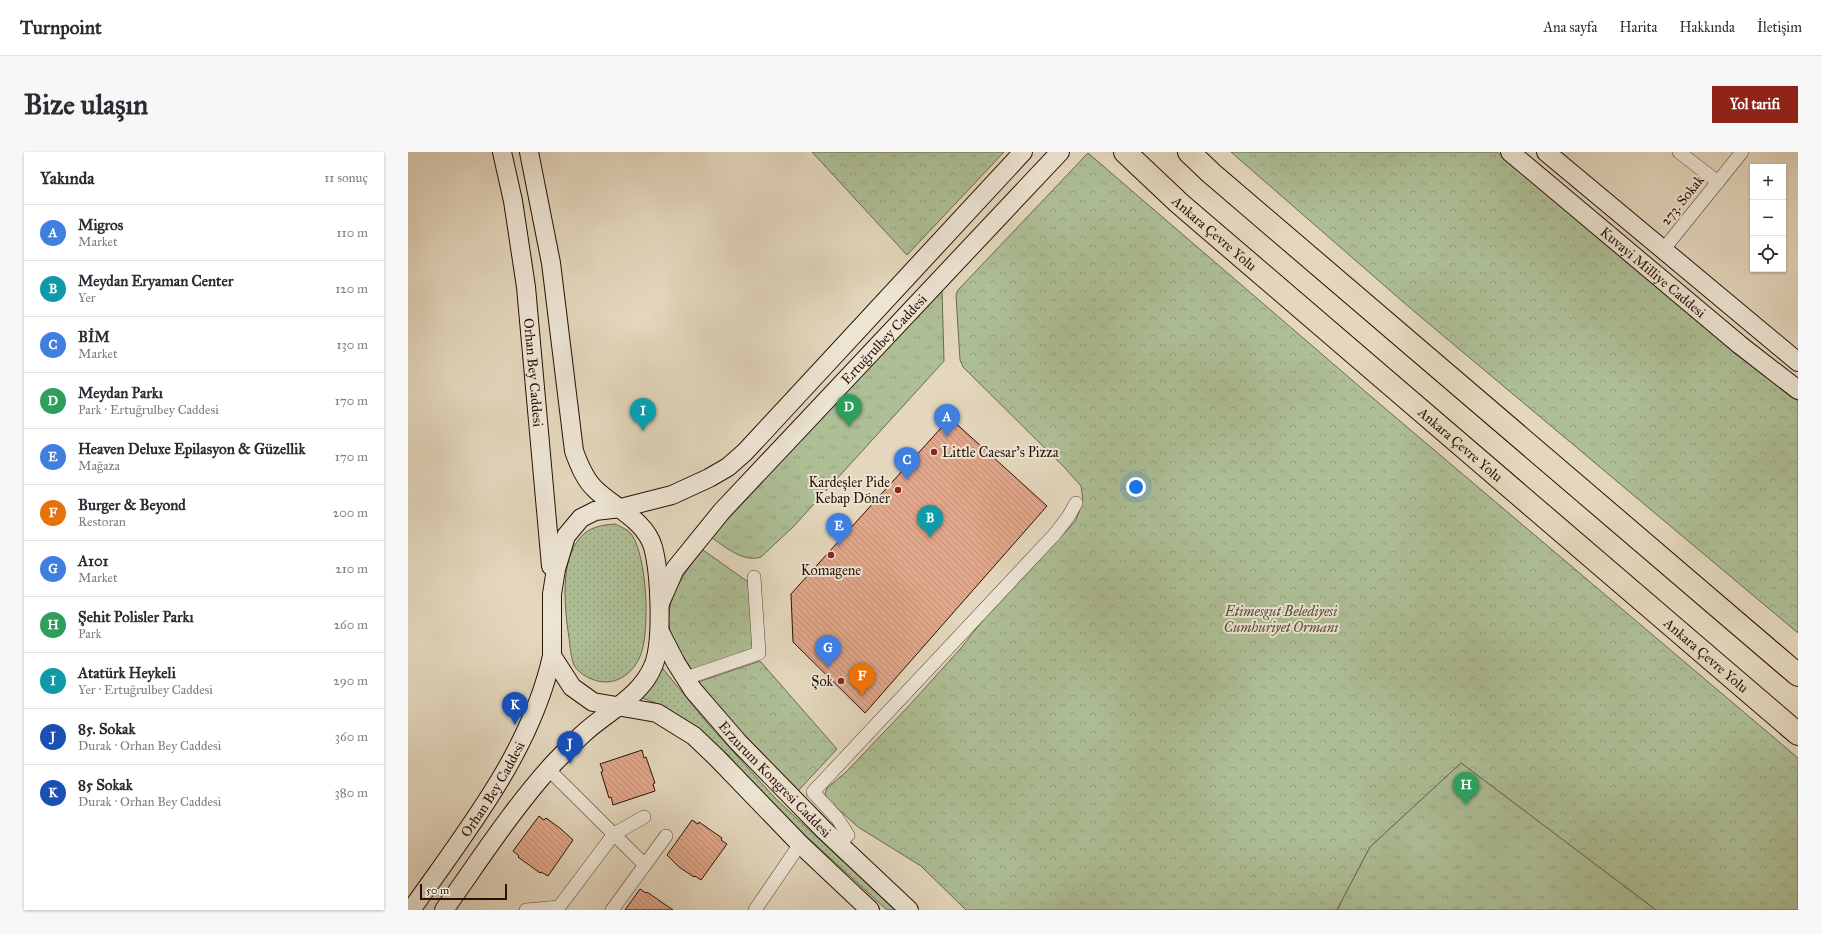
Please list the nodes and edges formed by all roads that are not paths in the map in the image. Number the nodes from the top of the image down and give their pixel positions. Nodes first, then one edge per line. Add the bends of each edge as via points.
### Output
1 (502, 152) edge
2 (529, 152) edge
3 (1023, 152) edge
4 (1060, 152) edge
5 (1125, 152) edge
6 (1189, 152) edge
7 (1510, 152) edge
8 (1546, 152) edge
9 (1679, 152) edge
10 (1742, 152) edge
11 (1718, 182) junction
12 (1663, 250) junction
13 (1798, 362) edge
14 (1795, 383) edge
15 (1076, 503) dead end
16 (620, 508) junction
17 (754, 577) dead end
18 (552, 594) junction
19 (659, 607) junction
20 (660, 632) junction
21 (552, 656) junction
22 (1798, 675) edge
23 (686, 678) junction
24 (621, 706) junction
25 (1798, 734) edge
26 (549, 770) junction
27 (644, 817) dead end
28 (614, 834) junction
29 (666, 836) dead end
30 (800, 844) junction
31 (839, 844) junction
32 (645, 865) junction
33 (411, 910) edge
34 (444, 910) edge
35 (526, 910) edge
36 (612, 910) edge
37 (755, 910) edge
38 (870, 910) edge
39 (909, 910) edge

1 - 18 main road, Orhan Bey Caddesi via 513,201 526,287 550,542
2 - 16 main road, Orhan Bey Caddesi via 551,263 574,451 584,475 595,490
3 - 16 main road, Ertuğrulbey Caddesi via 745,452 728,466 690,488
4 - 19 main road, Ertuğrulbey Caddesi via 722,511 675,569
5 - 25 highway, Ankara Çevre Yolu via 1197,218
6 - 22 highway
7 - 14 main road, Kuvayi Milliye Caddesi via 1740,345
8 - 12 main road, Kuvayi Milliye Caddesi
9 - 11 street
10 - 11 street, 273. Sokak
11 - 12 street, 273. Sokak
12 - 13 main road, Kuvayi Milliye Caddesi
15 - 31 street via 1054,534 813,792 837,818 848,835
16 - 18 main road, Ertuğrulbey Caddesi via 588,514 581,518 566,536 559,552
16 - 19 main road, Orhan Bey Caddesi via 640,525 652,545 657,570
17 - 23 street via 759,653
18 - 21 main road, Orhan Bey Caddesi
19 - 20 main road, Orhan Bey Caddesi
20 - 23 main road, Erzurum Kongresi Caddesi
20 - 24 main road, Orhan Bey Caddesi via 654,664 643,682
21 - 24 main road, Erzurum Kongresi Caddesi via 572,687 582,696 593,702
21 - 33 main road, Orhan Bey Caddesi via 539,701 508,765
23 - 31 main road, Erzurum Kongresi Caddesi via 738,742
24 - 26 main road, Orhan Bey Caddesi via 584,733
24 - 30 main road, Erzurum Kongresi Caddesi via 657,713 694,736
26 - 28 street
26 - 34 main road, Orhan Bey Caddesi
27 - 28 street
28 - 32 street
28 - 35 street via 559,907
29 - 32 street
30 - 37 street
30 - 38 main road, Erzurum Kongresi Caddesi
31 - 39 main road, Erzurum Kongresi Caddesi
32 - 36 street

